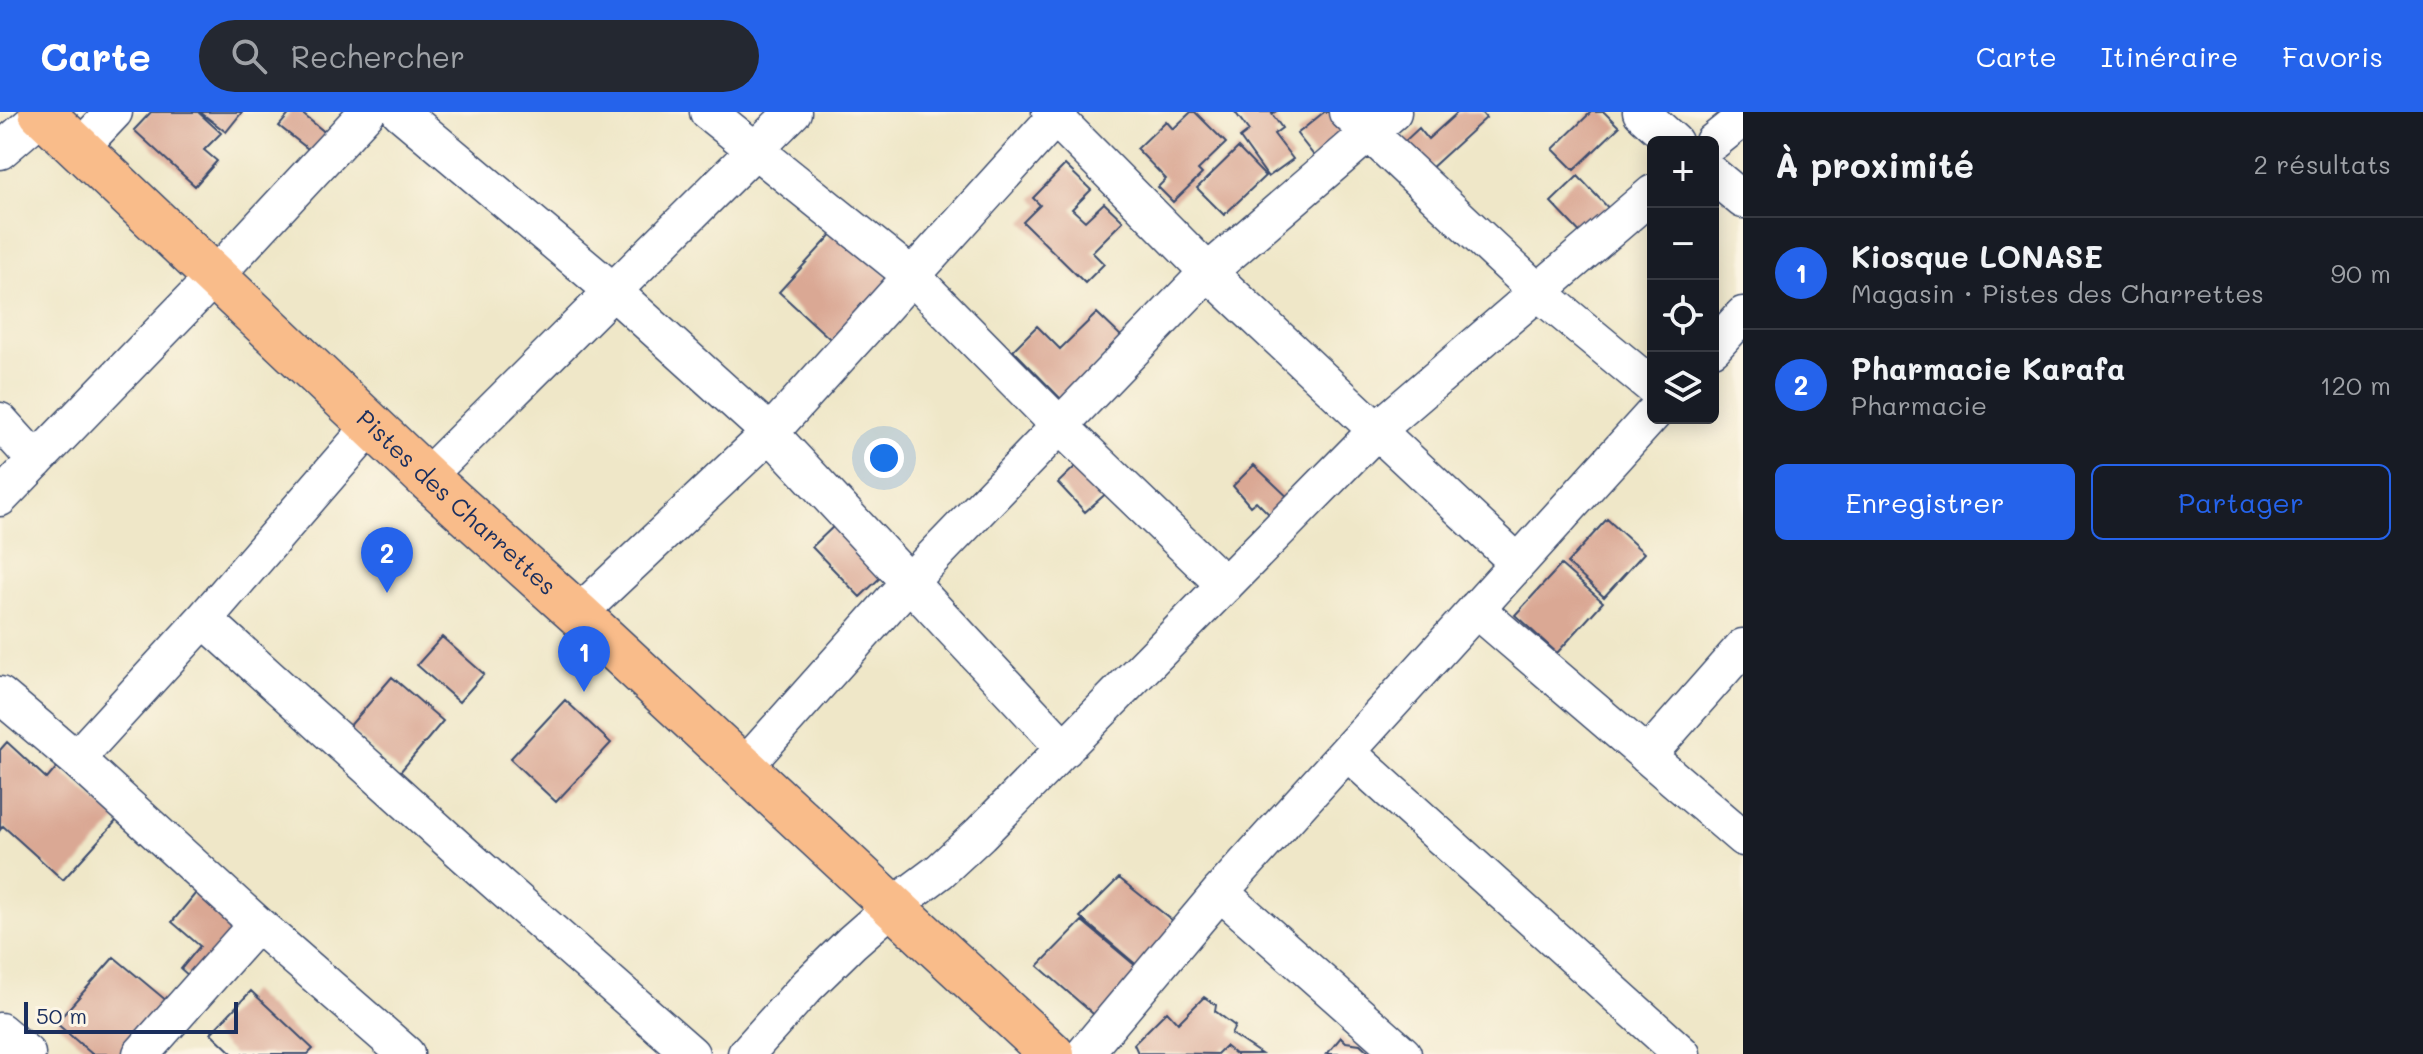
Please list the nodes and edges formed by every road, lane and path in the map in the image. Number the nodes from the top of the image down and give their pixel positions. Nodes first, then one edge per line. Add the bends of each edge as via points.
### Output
1 (114, 112) edge
2 (367, 112) edge
3 (400, 112) edge
4 (708, 112) edge
5 (793, 112) edge
6 (1641, 112) edge
7 (42, 113) edge
8 (1055, 114) edge
9 (1743, 118) edge
10 (1369, 119) edge
11 (1667, 136) edge
12 (1719, 137) edge
13 (80, 148) junction
14 (754, 150) junction
15 (0, 151) edge
16 (1719, 180) edge
17 (1647, 198) edge
18 (1743, 200) edge
19 (1208, 272) junction
20 (215, 276) junction
21 (912, 276) junction
22 (614, 292) junction
23 (1538, 292) junction
24 (1743, 315) edge
25 (1719, 341) edge
26 (1647, 382) edge
27 (0, 421) edge
28 (1647, 421) edge
29 (371, 426) junction
30 (1060, 426) junction
31 (1377, 430) junction
32 (770, 433) junction
33 (36, 461) junction
34 (426, 477) junction
35 (0, 498) edge
36 (1518, 563) junction
37 (910, 581) junction
38 (1225, 585) junction
39 (1476, 609) junction
40 (578, 614) junction
41 (204, 619) junction
42 (1743, 647) edge
43 (0, 695) edge
44 (1065, 749) junction
45 (1347, 752) junction
46 (1647, 756) junction
47 (76, 759) junction
48 (744, 767) junction
49 (1743, 838) edge
50 (1220, 892) junction
51 (893, 906) junction
52 (257, 924) junction
53 (0, 1031) edge
54 (1053, 1052) edge
55 (27, 1054) edge
56 (141, 1054) edge
57 (406, 1054) edge
58 (691, 1054) edge
59 (746, 1054) edge
60 (1403, 1054) edge
61 (1682, 1054) edge

1 - 13 street
2 - 20 street
3 - 22 street
4 - 14 street
5 - 14 street
6 - 11 street
7 - 13 main road, Pistes des Charrettes
7 - 15 street
8 - 19 street
8 - 21 street
9 - 12 street
10 - 19 street
10 - 23 street
13 - 20 main road, Pistes des Charrettes
14 - 21 street
14 - 22 street
16 - 18 street
17 - 23 street
19 - 30 street
19 - 31 street
20 - 29 main road, Pistes des Charrettes
20 - 33 street
21 - 30 street
21 - 32 street
22 - 32 street
22 - 34 street
23 - 26 street
23 - 31 street
24 - 25 street
27 - 33 street
28 - 36 street
29 - 34 main road, Pistes des Charrettes
29 - 41 street
30 - 37 street
30 - 38 street
31 - 36 street
31 - 38 street
32 - 37 street
32 - 40 street
33 - 35 street
34 - 40 main road, Pistes des Charrettes
36 - 39 street
37 - 44 street
37 - 48 street
38 - 44 street
39 - 45 street
39 - 46 street
40 - 48 main road, Pistes des Charrettes
41 - 47 street
41 - 58 street
42 - 46 street
43 - 47 street
44 - 51 street via 940,871
45 - 50 street
45 - 61 street
46 - 49 street
47 - 52 street
48 - 51 main road, Pistes des Charrettes
50 - 54 street
50 - 60 street
51 - 54 main road, Pistes des Charrettes
51 - 59 street via 806,987
52 - 56 street
52 - 57 street
53 - 55 street

